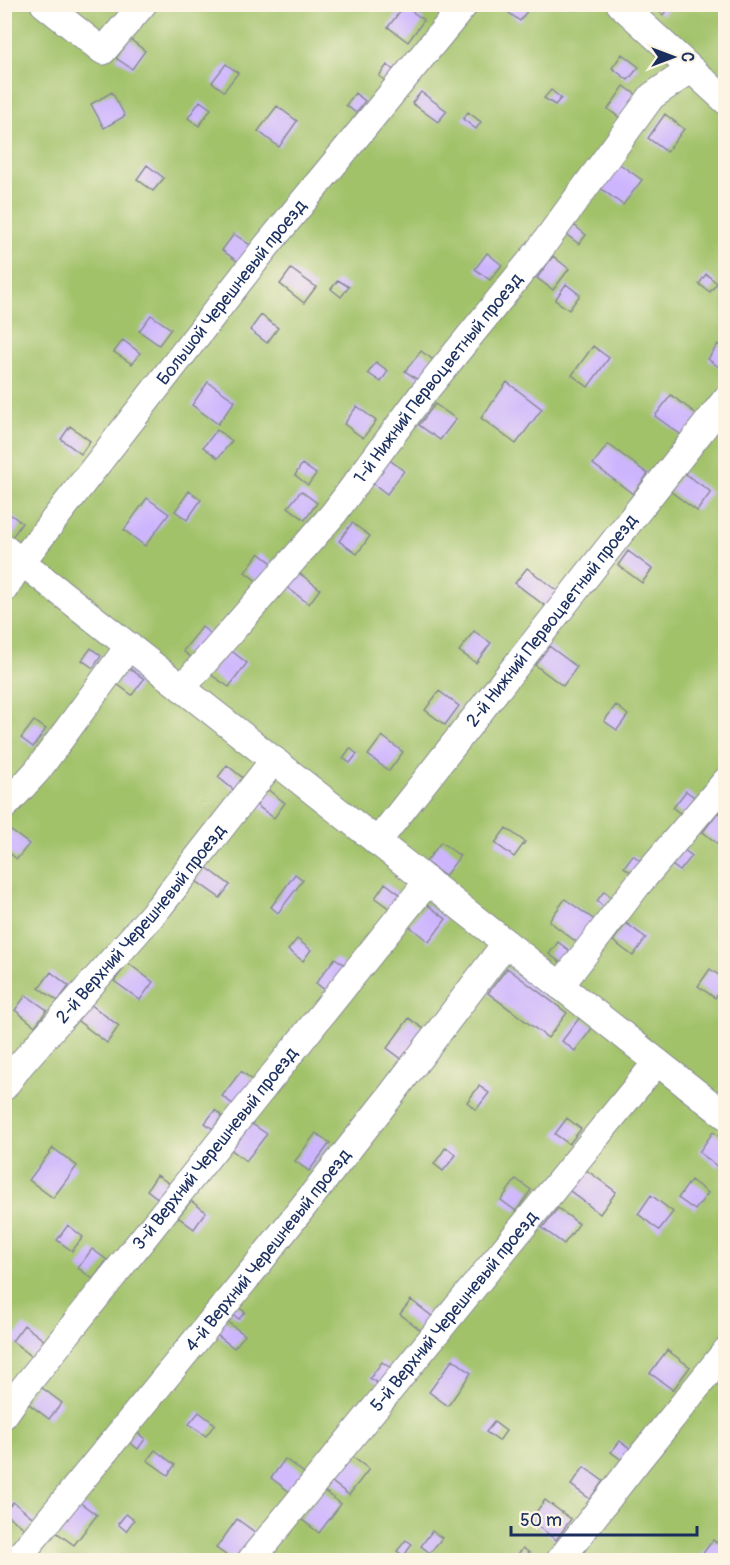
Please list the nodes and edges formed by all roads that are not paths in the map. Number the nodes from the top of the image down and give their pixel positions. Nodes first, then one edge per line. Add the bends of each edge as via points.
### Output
1 (44, 4) edge
2 (143, 4) edge
3 (465, 4) edge
4 (620, 4) edge
5 (690, 70) junction
6 (726, 101) edge
7 (726, 399) edge
8 (13, 555) edge
9 (4, 588) edge
10 (129, 646) junction
11 (182, 688) junction
12 (274, 760) junction
13 (726, 781) edge
14 (4, 807) edge
15 (377, 842) junction
16 (428, 881) junction
17 (506, 943) junction
18 (560, 986) junction
19 (657, 1062) junction
20 (4, 1087) edge
21 (726, 1116) edge
22 (726, 1351) edge
23 (4, 1415) edge
24 (19, 1551) edge
25 (251, 1560) edge
26 (560, 1560) edge

1 - 2 lane via 103,51
3 - 8 lane, Большой Черешневый проезд
4 - 5 lane
5 - 6 lane
5 - 11 lane, 1-й Нижний Первоцветный проезд via 652,96 537,253 421,396 334,513
7 - 15 lane, 2-й Нижний Первоцветный проезд
8 - 9 lane, Большой Черешневый проезд
8 - 10 lane
10 - 11 lane
10 - 14 lane via 37,771
11 - 12 lane
12 - 15 lane
12 - 20 lane, 2-й Верхний Черешневый проезд via 159,907
13 - 18 lane via 639,883
15 - 16 lane
16 - 17 lane
16 - 23 lane, 3-й Верхний Черешневый проезд
17 - 18 lane
17 - 24 lane, 4-й Верхний Черешневый проезд via 265,1255
18 - 19 lane
19 - 21 lane
19 - 25 lane, 5-й Верхний Черешневый проезд
22 - 26 lane

